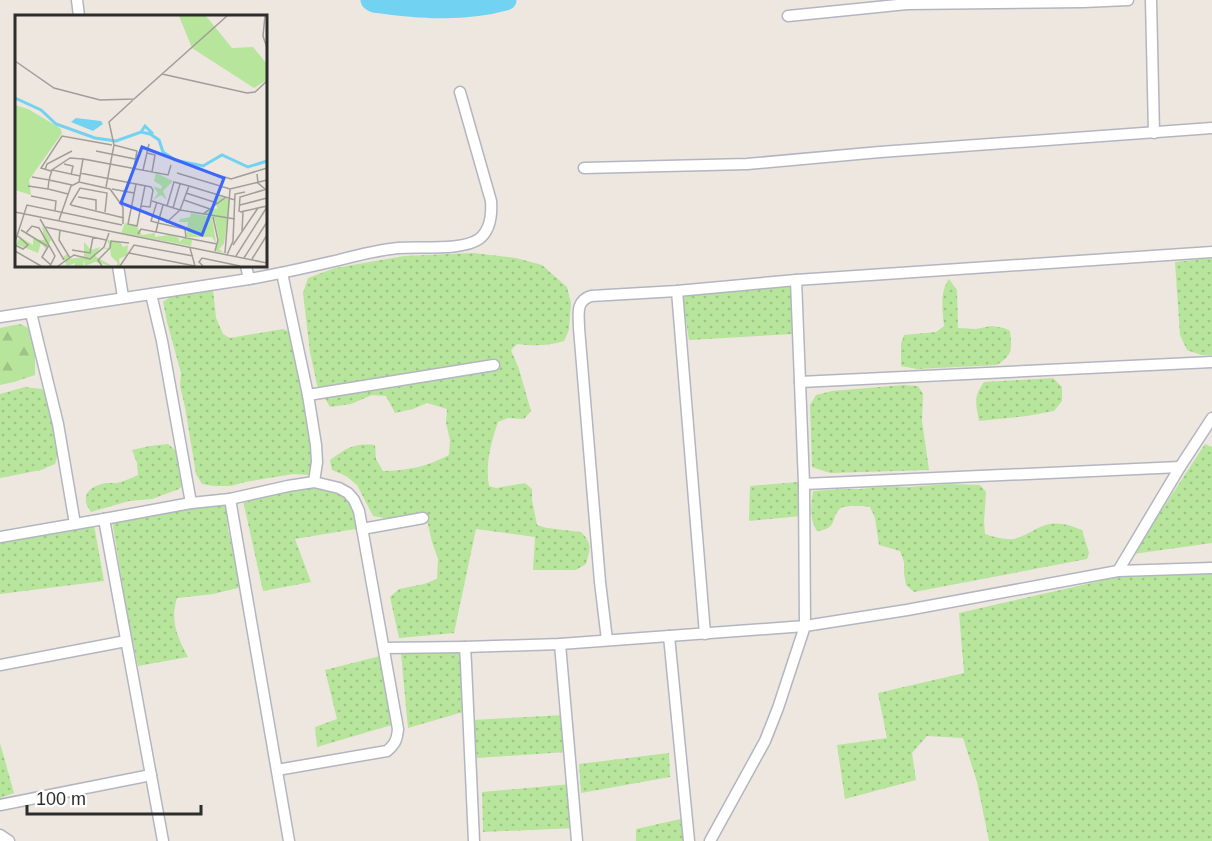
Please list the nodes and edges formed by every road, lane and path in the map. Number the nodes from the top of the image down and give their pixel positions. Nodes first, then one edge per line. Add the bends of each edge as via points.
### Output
1 (77, 0) edge
2 (1128, 0) edge
3 (1151, 0) edge
4 (79, 15) edge
5 (788, 16) dead end
6 (459, 92) dead end
7 (1212, 128) edge
8 (1154, 133) junction
9 (584, 168) dead end
10 (1212, 252) edge
11 (118, 267) edge
12 (246, 267) edge
13 (282, 273) junction
14 (249, 279) junction
15 (796, 280) junction
16 (677, 291) junction
17 (151, 294) junction
18 (123, 297) junction
19 (31, 313) junction
20 (1, 314) edge
21 (1212, 362) edge
22 (494, 364) dead end
23 (800, 382) junction
24 (308, 395) junction
25 (1212, 418) edge
26 (1180, 467) junction
27 (314, 482) junction
28 (804, 484) junction
29 (230, 499) junction
30 (191, 503) junction
31 (423, 518) dead end
32 (104, 519) junction
33 (75, 524) junction
34 (362, 529) junction
35 (0, 537) edge
36 (1212, 568) edge
37 (1118, 571) junction
38 (805, 626) junction
39 (705, 634) junction
40 (669, 636) junction
41 (607, 640) junction
42 (126, 641) junction
43 (560, 644) junction
44 (465, 647) junction
45 (384, 648) junction
46 (0, 665) edge
47 (277, 770) junction
48 (151, 775) junction
49 (0, 805) edge
50 (0, 835) edge
51 (9, 841) edge
52 (162, 841) edge
53 (289, 841) edge
54 (474, 841) edge
55 (577, 841) edge
56 (689, 841) edge
57 (710, 841) edge

1 - 4 street
2 - 5 street via 907,4
3 - 8 street
6 - 13 street via 491,201 490,221 480,238 460,246 366,253
7 - 8 street
8 - 9 street via 747,164
10 - 15 street
11 - 18 street
12 - 14 street
13 - 14 street
13 - 24 street
14 - 17 street
15 - 16 street
15 - 23 street
16 - 39 street
16 - 41 street via 591,296 578,308
17 - 18 street
17 - 30 street
18 - 19 street
19 - 20 street
19 - 33 street via 58,424
21 - 23 street
22 - 24 street
23 - 28 street
24 - 27 street via 317,453
25 - 26 street
26 - 28 street
26 - 37 street
27 - 29 street
27 - 34 street via 348,493 354,500
28 - 38 street
29 - 30 street
29 - 47 street
30 - 32 street
31 - 34 street
32 - 33 street
32 - 42 street
33 - 35 street
34 - 45 street
36 - 37 street
37 - 38 street
38 - 39 street
38 - 57 street via 760,751
39 - 40 street
40 - 41 street
40 - 56 street
41 - 43 street
42 - 46 street
42 - 48 street
43 - 44 street
43 - 55 street
44 - 45 street
44 - 54 street
45 - 47 street via 398,729 394,744 387,751
47 - 53 street
48 - 49 street
48 - 52 street
50 - 51 street

